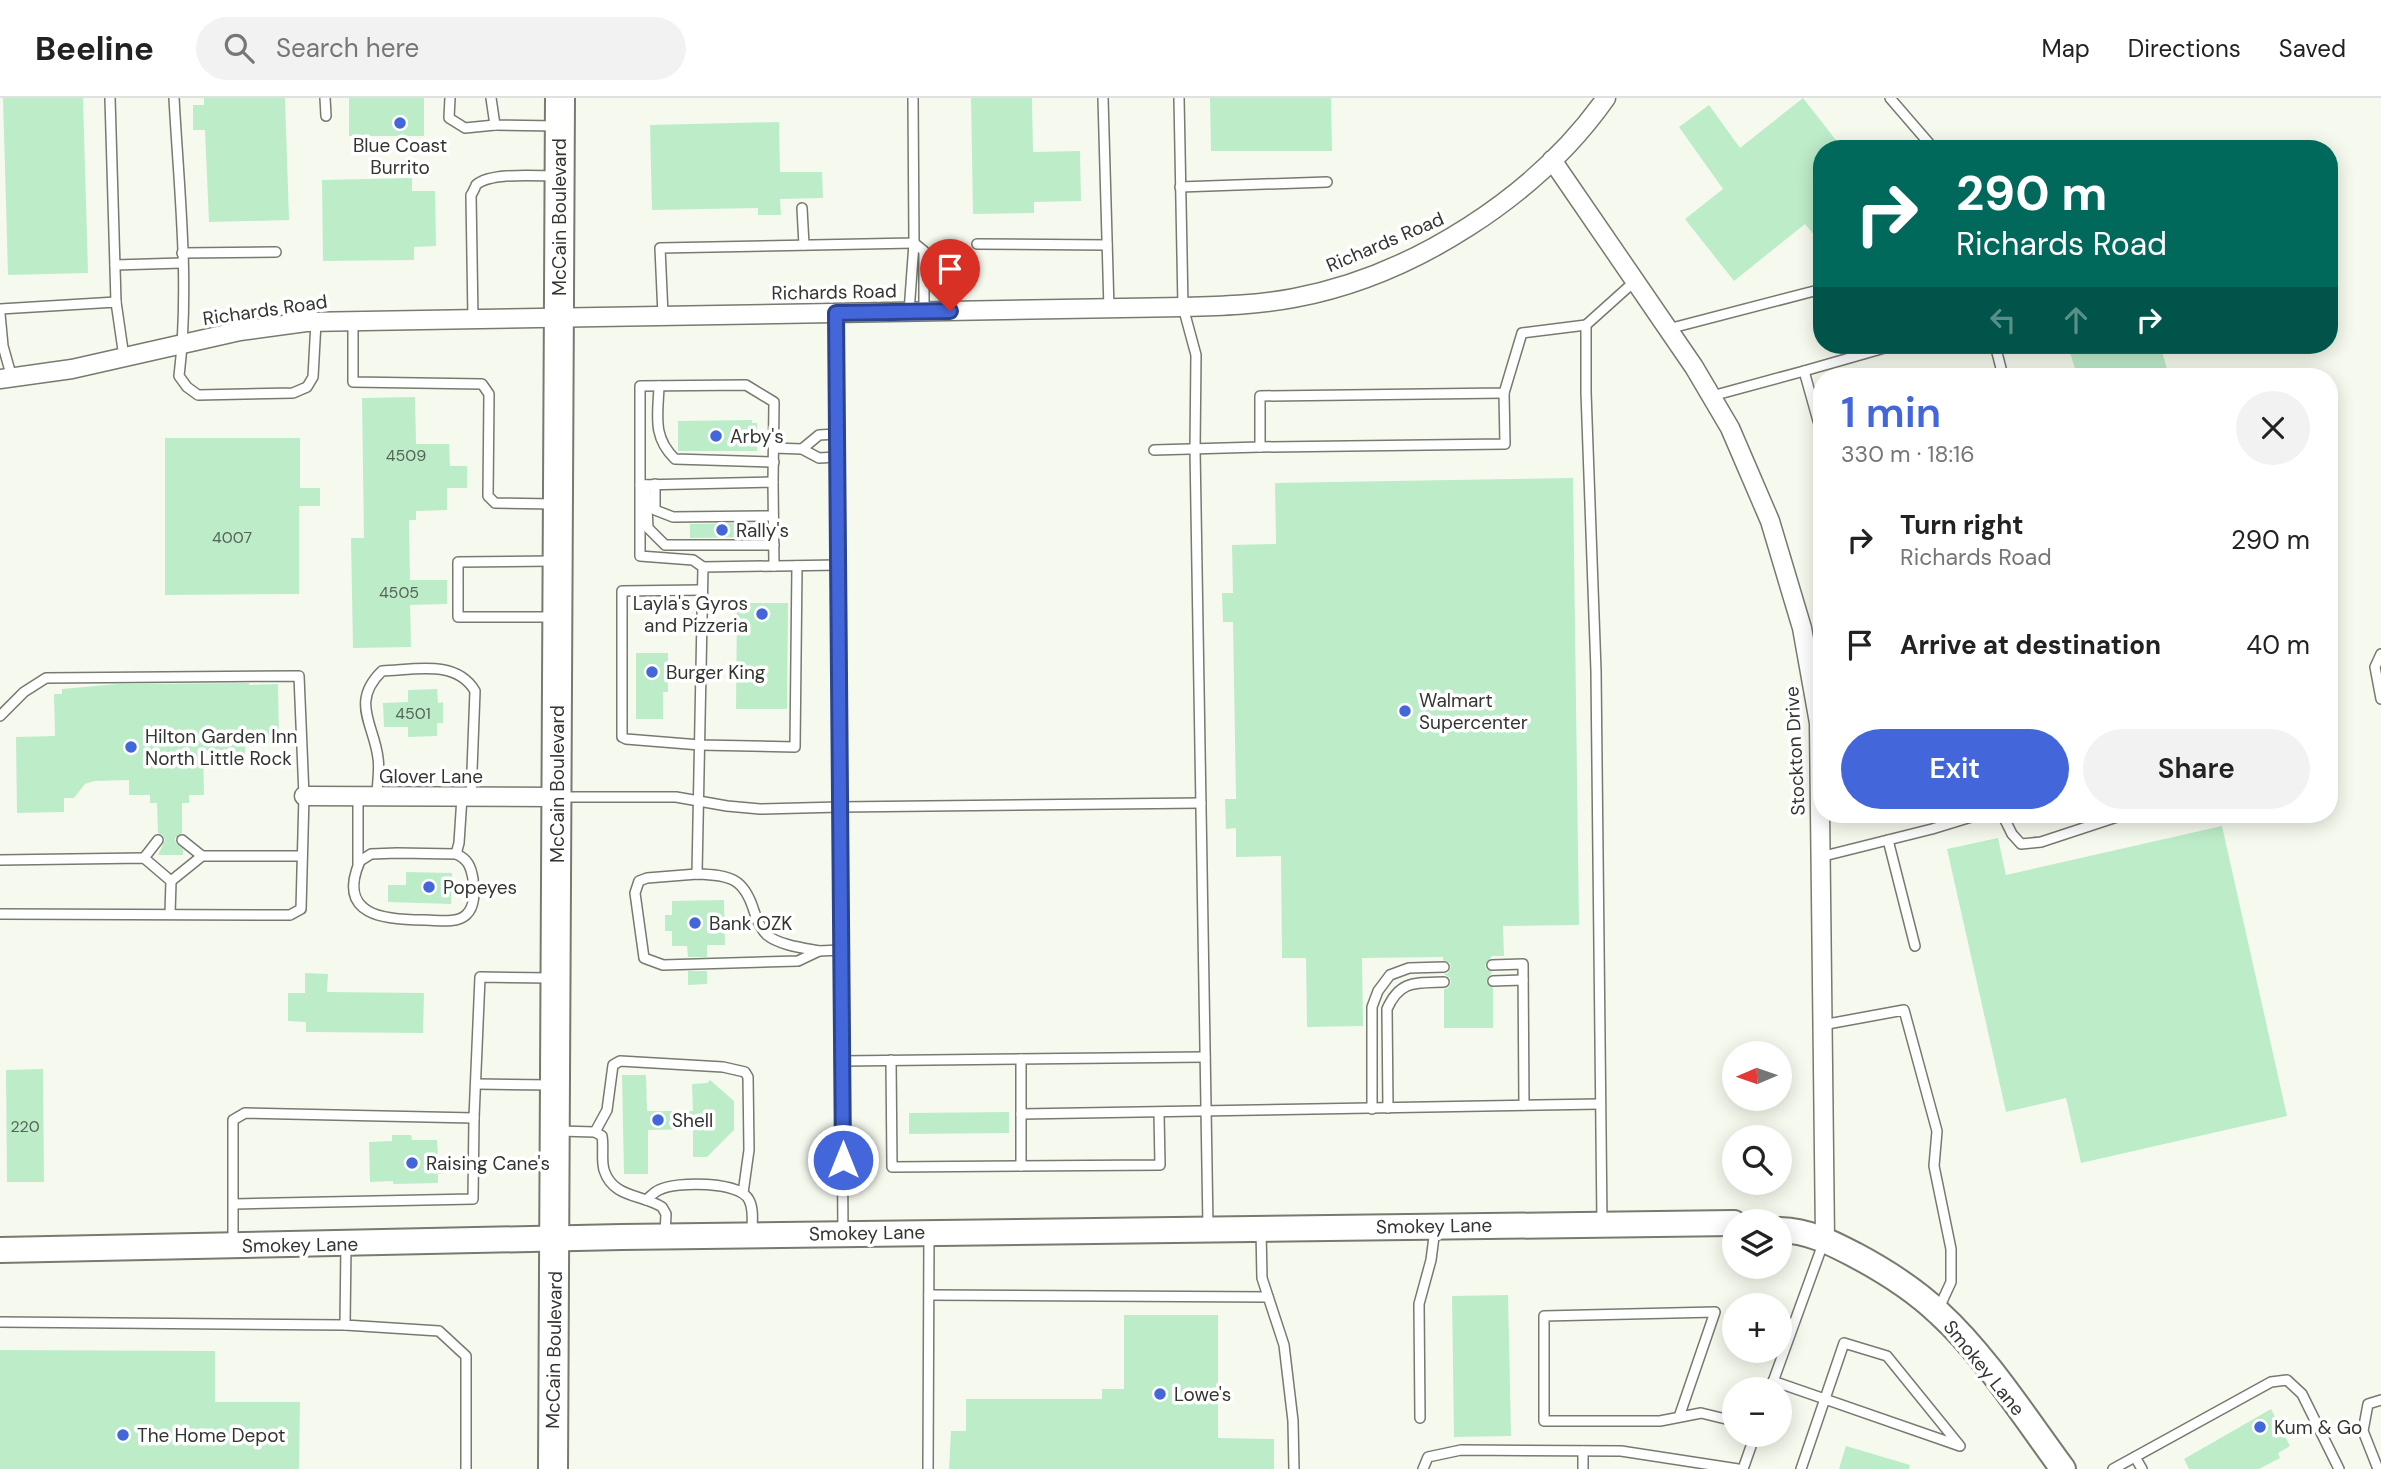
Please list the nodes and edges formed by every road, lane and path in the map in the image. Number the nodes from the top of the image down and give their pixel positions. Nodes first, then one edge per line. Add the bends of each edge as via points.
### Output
1 (110, 98) edge
2 (174, 98) edge
3 (325, 98) edge
4 (450, 98) edge
5 (491, 98) edge
6 (560, 98) edge
7 (913, 98) edge
8 (1103, 98) edge
9 (1179, 98) edge
10 (1606, 98) edge
11 (1890, 98) edge
12 (326, 116) dead end
13 (495, 125) junction
14 (560, 126) junction
15 (1926, 140) edge
16 (1552, 160) junction
17 (559, 176) junction
18 (1327, 182) dead end
19 (1180, 187) junction
20 (802, 208) dead end
21 (915, 243) junction
22 (977, 244) dead end
23 (804, 245) junction
24 (1107, 245) junction
25 (276, 252) dead end
26 (182, 258) junction
27 (115, 265) junction
28 (1635, 281) junction
29 (1813, 291) edge
30 (116, 302) junction
31 (1183, 307) junction
32 (1109, 309) junction
33 (0, 312) edge
34 (916, 312) junction
35 (836, 313) junction
36 (663, 315) junction
37 (559, 317) junction
38 (472, 318) junction
39 (353, 321) junction
40 (316, 322) junction
41 (1586, 325) junction
42 (1668, 329) junction
43 (183, 344) junction
44 (1864, 354) edge
45 (124, 357) junction
46 (1813, 368) edge
47 (1814, 368) edge
48 (1804, 371) junction
49 (6, 378) edge
50 (659, 386) junction
51 (1504, 393) junction
52 (1712, 397) junction
53 (1813, 402) edge
54 (837, 434) junction
55 (1260, 447) junction
56 (774, 448) junction
57 (802, 449) junction
58 (1195, 449) junction
59 (1154, 450) dead end
60 (837, 457) junction
61 (774, 461) junction
62 (773, 482) junction
63 (647, 485) junction
64 (559, 504) junction
65 (773, 516) junction
66 (774, 545) junction
67 (559, 561) junction
68 (838, 565) junction
69 (703, 566) junction
70 (774, 566) junction
71 (797, 566) junction
72 (702, 590) junction
73 (558, 617) junction
74 (2381, 654) edge
75 (1813, 678) edge
76 (2381, 699) edge
77 (0, 716) edge
78 (700, 746) junction
79 (304, 796) junction
80 (358, 796) junction
81 (377, 796) junction
82 (467, 797) junction
83 (557, 797) junction
84 (699, 801) junction
85 (1201, 803) junction
86 (840, 807) junction
87 (1820, 823) edge
88 (1949, 823) edge
89 (2008, 823) edge
90 (2099, 823) edge
91 (158, 840) dead end
92 (183, 840) dead end
93 (1888, 840) junction
94 (456, 854) junction
95 (202, 856) junction
96 (302, 856) junction
97 (1820, 857) junction
98 (144, 858) junction
99 (0, 860) edge
100 (358, 864) junction
101 (697, 874) junction
102 (171, 881) junction
103 (0, 914) edge
104 (170, 915) junction
105 (1915, 946) dead end
106 (841, 950) junction
107 (818, 951) junction
108 (1492, 965) dead end
109 (1444, 967) dead end
110 (556, 978) junction
111 (1523, 980) junction
112 (1493, 981) dead end
113 (1444, 982) dead end
114 (1822, 1026) junction
115 (1205, 1058) junction
116 (1021, 1059) junction
117 (842, 1060) junction
118 (891, 1060) junction
119 (477, 1084) junction
120 (556, 1085) junction
121 (1600, 1104) junction
122 (1524, 1105) junction
123 (1388, 1108) junction
124 (1372, 1109) junction
125 (1159, 1113) junction
126 (1206, 1113) junction
127 (1021, 1114) junction
128 (474, 1118) junction
129 (556, 1130) junction
130 (595, 1132) junction
131 (1021, 1166) junction
132 (743, 1193) junction
133 (646, 1200) junction
134 (234, 1204) junction
135 (1722, 1223) edge
136 (1602, 1224) junction
137 (1435, 1226) junction
138 (1261, 1228) junction
139 (1208, 1229) junction
140 (1792, 1231) edge
141 (929, 1233) junction
142 (843, 1234) junction
143 (751, 1235) junction
144 (665, 1236) junction
145 (556, 1239) junction
146 (1825, 1240) junction
147 (346, 1244) junction
148 (233, 1246) junction
149 (0, 1250) edge
150 (929, 1295) junction
151 (1268, 1297) junction
152 (1937, 1311) junction
153 (0, 1322) edge
154 (345, 1325) junction
155 (1775, 1377) edge
156 (1792, 1390) edge
157 (1825, 1399) junction
158 (2381, 1400) edge
159 (1679, 1417) junction
160 (1420, 1418) dead end
161 (1722, 1418) edge
162 (1750, 1447) edge
163 (1583, 1451) junction
164 (2135, 1457) junction
165 (1664, 1458) junction
166 (2057, 1465) edge
167 (466, 1469) edge
168 (553, 1469) edge
169 (928, 1469) edge
170 (1294, 1469) edge
171 (1423, 1469) edge
172 (1583, 1469) edge
173 (1661, 1469) edge
174 (1740, 1469) edge
175 (1801, 1469) edge
176 (2113, 1469) edge
177 (2141, 1469) edge
178 (2339, 1469) edge
179 (2378, 1469) edge

1 - 27 lane
2 - 26 lane
3 - 12 lane
4 - 13 lane via 449,118 465,128
5 - 13 lane
6 - 14 main road, McCain Boulevard
7 - 21 lane
8 - 24 lane
9 - 19 lane
10 - 16 street, Richards Road
11 - 15 lane
13 - 14 lane
14 - 17 main road, McCain Boulevard
16 - 28 street, Stockton Drive
16 - 31 street, Richards Road via 1513,196 1447,240 1363,278 1249,305
17 - 37 main road, McCain Boulevard
17 - 38 lane via 500,177 476,185 471,195
18 - 19 lane
19 - 31 lane
20 - 23 lane
21 - 23 lane
21 - 34 lane
21 - 34 lane via 924,251
22 - 24 lane
23 - 36 lane via 660,248
24 - 32 lane
25 - 26 lane
26 - 27 lane
26 - 43 lane
27 - 30 lane
28 - 41 lane
28 - 42 street, Stockton Drive
29 - 42 lane
30 - 33 lane
30 - 45 lane
31 - 32 street, Richards Road
31 - 58 lane via 1196,355
32 - 34 street, Richards Road
33 - 49 lane
34 - 35 street, Richards Road
35 - 36 street, Richards Road
35 - 54 lane
36 - 37 street, Richards Road
37 - 38 street, Richards Road
37 - 64 main road, McCain Boulevard
38 - 39 street, Richards Road
39 - 40 street, Richards Road
39 - 64 lane via 353,382 482,384 489,394 488,495 495,503
40 - 43 street, Richards Road via 240,331
40 - 43 lane via 313,377 307,387 293,393 198,395 179,376
41 - 51 lane via 1522,333
41 - 121 lane via 1596,671
42 - 52 street, Stockton Drive
43 - 45 street, Richards Road
44 - 47 lane
45 - 49 street, Richards Road
46 - 48 lane
48 - 52 lane
48 - 53 lane
50 - 56 lane via 746,385 774,402
50 - 61 lane via 658,433 674,459
50 - 63 lane via 640,386
51 - 55 lane via 1260,396
51 - 55 lane via 1504,444
52 - 75 street, Stockton Drive via 1770,521
54 - 57 lane via 819,435
54 - 60 lane
55 - 58 lane
56 - 57 lane
56 - 61 lane
57 - 60 lane via 819,458
58 - 59 lane
58 - 85 lane
60 - 68 lane
61 - 62 lane
62 - 63 lane
62 - 65 lane
63 - 65 lane via 655,510 673,517
63 - 66 lane via 648,528 665,545
63 - 69 lane via 640,556 693,560
64 - 67 main road, McCain Boulevard
65 - 66 lane
66 - 70 lane
67 - 73 main road, McCain Boulevard
67 - 73 lane via 458,562 458,617
68 - 71 lane
68 - 86 lane
69 - 70 lane
69 - 72 lane
70 - 71 lane
71 - 78 lane via 794,747
72 - 78 lane
72 - 78 lane via 622,591 622,737
73 - 83 main road, McCain Boulevard
74 - 76 lane via 2375,667
77 - 79 lane via 46,678 299,676
78 - 84 lane
79 - 80 street, Glover Lane
79 - 96 lane
80 - 81 street, Glover Lane
80 - 100 lane
81 - 82 street, Glover Lane
81 - 82 lane via 378,757 367,722 372,681 382,671 435,668 468,679 475,691
82 - 83 street, Glover Lane
82 - 94 lane
83 - 84 lane
83 - 110 main road, McCain Boulevard
84 - 86 lane via 760,809
84 - 101 lane
85 - 86 lane
85 - 115 lane
86 - 106 lane
87 - 97 street, Stockton Drive
88 - 93 lane
89 - 90 lane via 2021,844
91 - 98 lane
92 - 95 lane
93 - 97 lane
93 - 105 lane
94 - 100 lane via 371,854
94 - 100 lane via 470,864 474,894 471,910 456,920 386,918 367,912 355,890
95 - 96 lane
95 - 102 lane
96 - 104 lane via 301,909 290,915
97 - 114 street, Stockton Drive
98 - 99 lane
98 - 102 lane
101 - 107 lane via 738,881 768,937
101 - 107 lane via 639,881 635,893 644,958 663,965 797,961
102 - 104 lane
103 - 104 lane
106 - 107 lane
106 - 117 lane
108 - 111 lane via 1523,964
109 - 124 lane via 1400,971 1390,975 1378,991 1372,1007
110 - 119 lane via 480,977
110 - 120 main road, McCain Boulevard
111 - 112 lane
111 - 122 lane
113 - 123 lane via 1402,988 1387,1009
114 - 146 street, Stockton Drive
114 - 152 lane via 1905,1010 1937,1132 1934,1166 1951,1249 1951,1282
115 - 116 lane
115 - 126 lane
116 - 118 lane
116 - 127 lane
117 - 118 lane
117 - 142 lane
118 - 131 lane via 892,1167
119 - 120 lane
119 - 128 lane
120 - 129 main road, McCain Boulevard
121 - 122 lane
121 - 136 lane
122 - 123 lane
123 - 124 lane
124 - 126 lane
125 - 126 lane
125 - 127 lane
125 - 131 lane via 1160,1165
126 - 139 lane
127 - 131 lane
128 - 134 lane via 472,1199
128 - 134 lane via 245,1113 233,1120
129 - 130 lane
129 - 145 main road, McCain Boulevard
130 - 132 lane via 607,1110 614,1065 620,1061 745,1072 749,1150
130 - 133 lane via 602,1136 608,1179 621,1192
132 - 133 lane via 706,1184 659,1190
132 - 143 lane via 750,1203
133 - 144 lane via 666,1214
134 - 148 lane
135 - 136 street, Smokey Lane
136 - 137 street, Smokey Lane
137 - 138 street, Smokey Lane
137 - 160 lane via 1419,1304
138 - 139 street, Smokey Lane
138 - 151 lane via 1262,1278
139 - 141 street, Smokey Lane
140 - 146 street, Smokey Lane
141 - 142 street, Smokey Lane
141 - 150 lane
142 - 143 street, Smokey Lane
143 - 144 street, Smokey Lane
144 - 145 street, Smokey Lane
145 - 147 street, Smokey Lane
145 - 168 main road, McCain Boulevard
146 - 152 street, Smokey Lane via 1868,1262
146 - 155 lane
147 - 148 street, Smokey Lane
147 - 154 lane
148 - 149 street, Smokey Lane
150 - 151 lane
150 - 169 lane
151 - 170 lane via 1284,1345
152 - 166 street, Smokey Lane via 1970,1346
153 - 154 lane
154 - 167 lane via 439,1331 466,1356
156 - 157 lane
157 - 157 lane via 1899,1424 1960,1446 1887,1356 1844,1343
157 - 175 lane
158 - 179 lane via 2368,1404 2363,1431
159 - 159 lane via 1544,1421 1544,1316 1715,1312
159 - 161 lane via 1701,1413
162 - 174 lane
163 - 165 lane
163 - 171 lane via 1461,1450 1428,1457
163 - 172 lane
164 - 176 lane
164 - 177 lane
164 - 178 lane via 2272,1382 2287,1380 2302,1394
165 - 173 lane
165 - 174 lane

